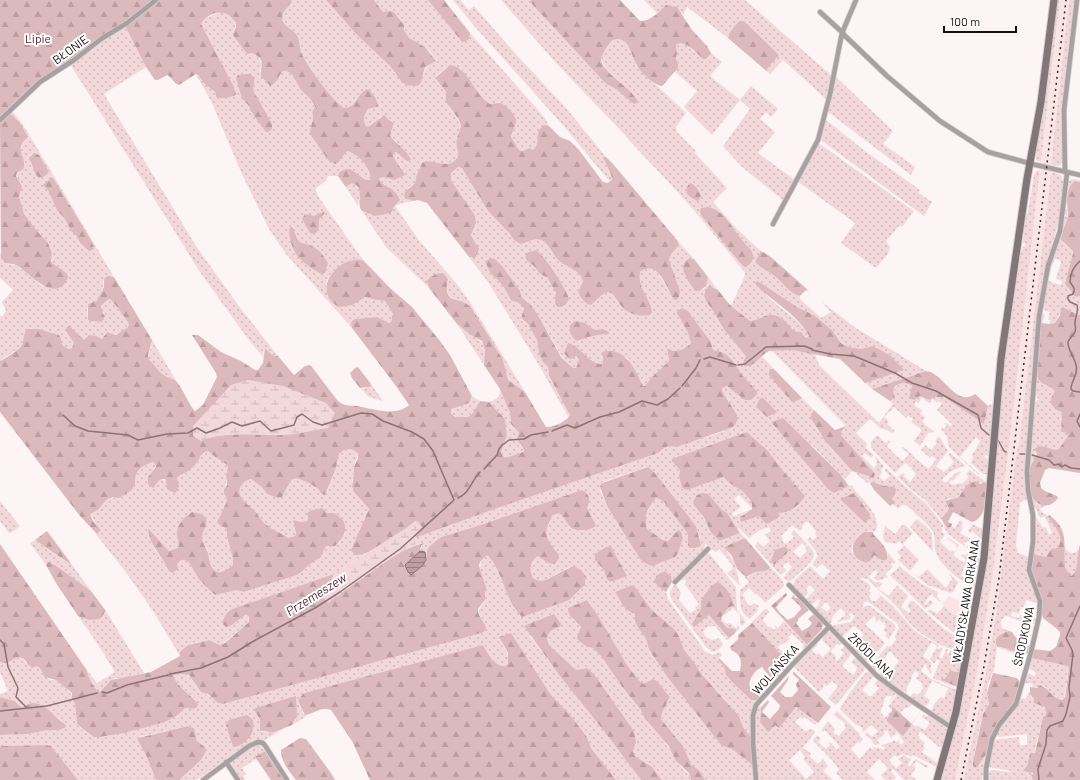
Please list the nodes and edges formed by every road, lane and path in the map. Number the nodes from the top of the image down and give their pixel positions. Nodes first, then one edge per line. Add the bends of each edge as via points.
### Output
1 (156, 0) edge
2 (856, 0) edge
3 (1054, 0) edge
4 (1077, 0) edge
5 (820, 12) dead end
6 (842, 33) junction
7 (0, 120) edge
8 (1030, 164) junction
9 (1066, 172) junction
10 (1080, 175) edge
11 (773, 224) dead end
12 (708, 549) dead end
13 (675, 582) dead end
14 (789, 585) dead end
15 (829, 627) junction
16 (952, 728) junction
17 (226, 762) junction
18 (204, 780) edge
19 (238, 780) edge
20 (287, 780) edge
21 (756, 780) edge
22 (937, 780) edge
23 (986, 780) edge

1 - 7 street, BŁONIE via 40,82
2 - 6 street
3 - 8 street, WŁADYSŁAWA ORKANA via 1043,90
4 - 9 street, ŚRODKOWA via 1064,110
5 - 6 street
6 - 8 street via 940,121 991,154
6 - 11 street via 818,140
8 - 9 street
8 - 16 street, WŁADYSŁAWA ORKANA via 1001,359 984,558
9 - 10 street
9 - 23 street, ŚRODKOWA via 1060,231 1048,266 1039,317 1027,472 1034,515 1029,570 1040,601 1039,617 1016,704 992,738
12 - 13 street
14 - 15 street, ŹRÓDLANA
15 - 16 street, ŹRÓDLANA via 881,680
15 - 21 street, WOLAŃSKA via 756,705 753,715 753,743
16 - 22 street, WŁADYSŁAWA ORKANA
17 - 18 street
17 - 19 street
17 - 20 street via 249,746 261,742

